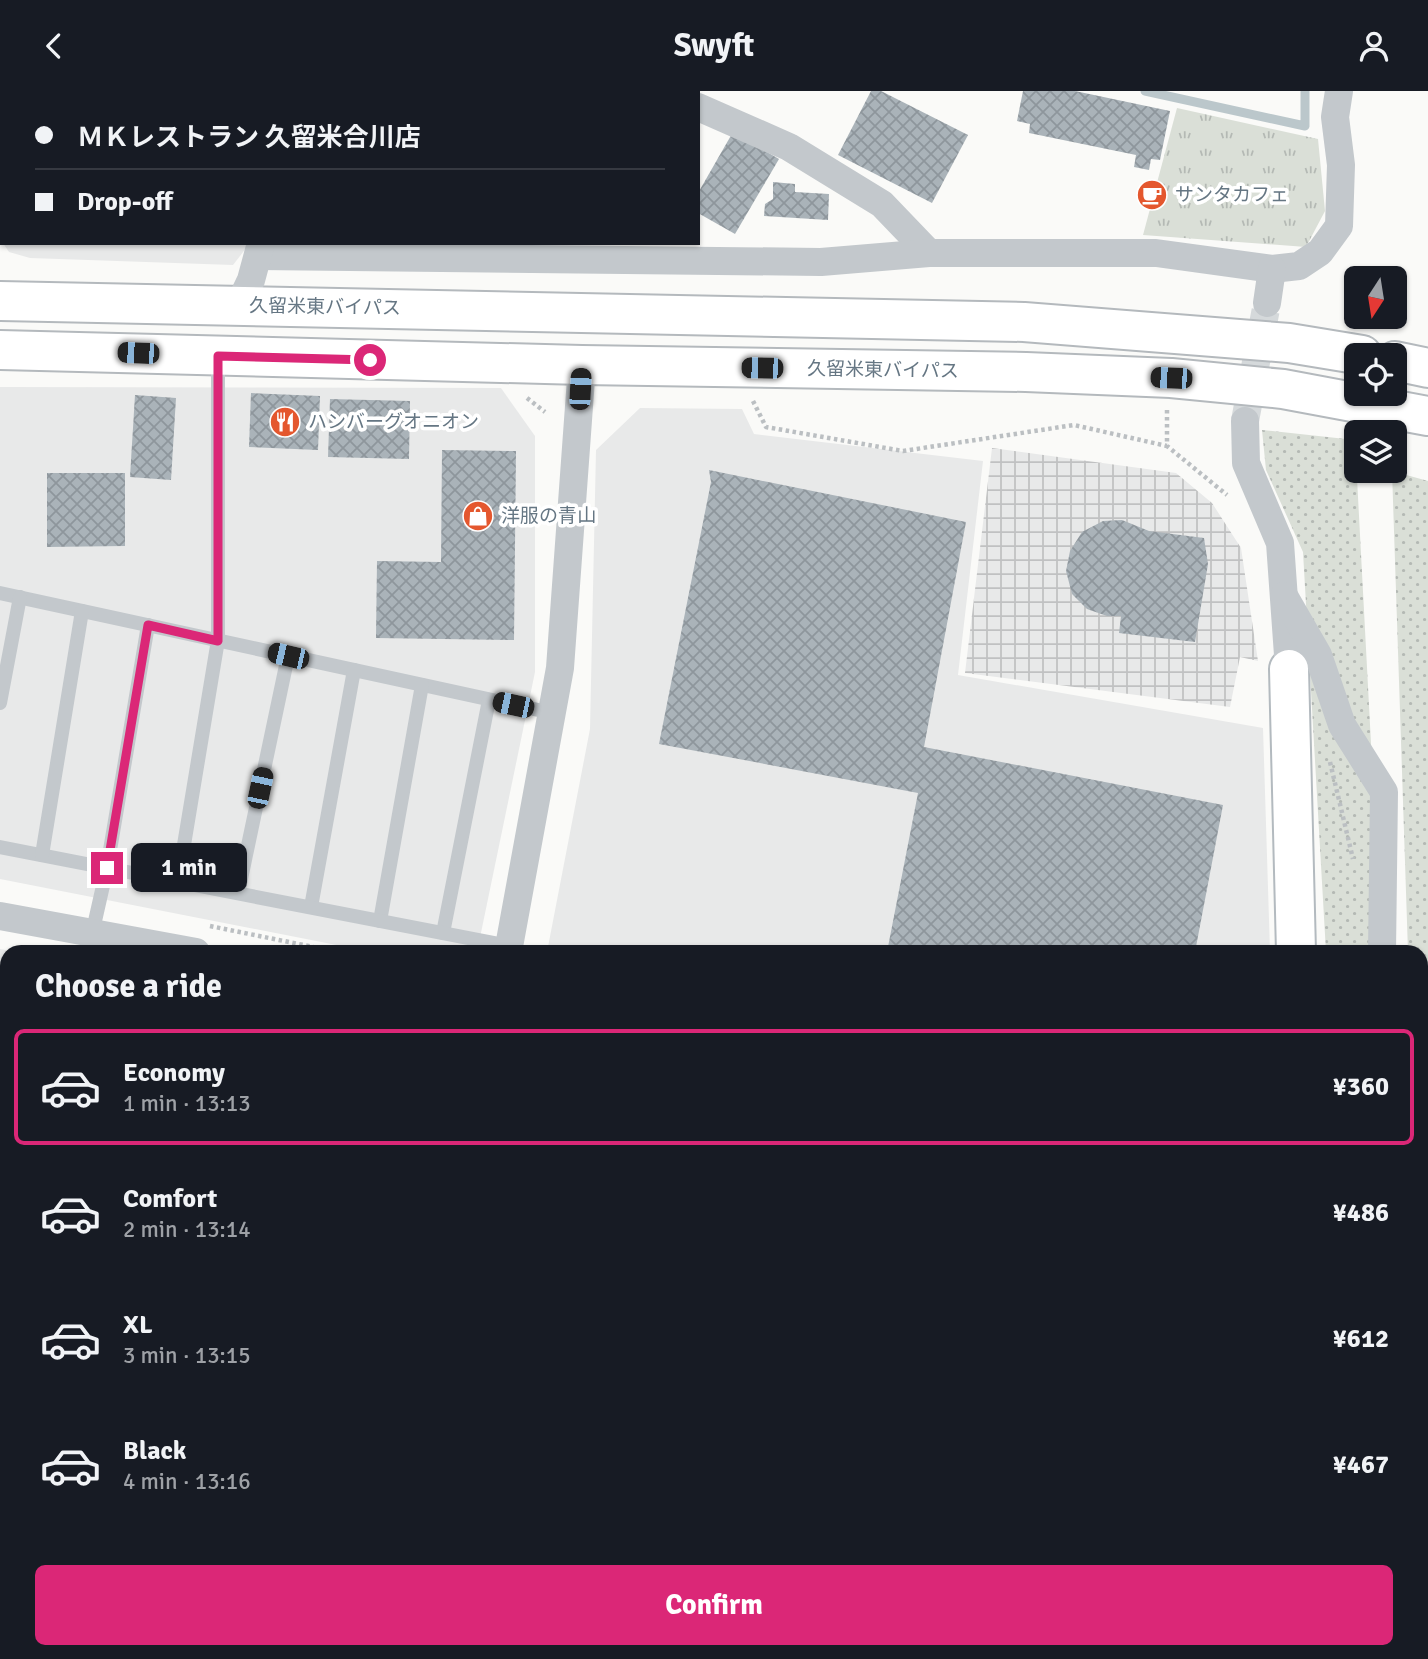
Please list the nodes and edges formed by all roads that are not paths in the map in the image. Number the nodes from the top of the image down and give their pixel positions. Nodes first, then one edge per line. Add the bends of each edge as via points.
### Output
1 (1339, 91) edge
2 (700, 108) edge
3 (260, 250) edge
4 (929, 253) junction
5 (1272, 269) junction
6 (0, 301) edge
7 (1267, 303) tunnel mouth
8 (239, 305) junction
9 (0, 350) edge
10 (1344, 352) edge
11 (218, 356) junction
12 (1407, 364) edge
13 (582, 365) junction
14 (1428, 368) edge
15 (1413, 412) edge
16 (1245, 421) tunnel mouth
17 (0, 593) edge
18 (1283, 596) junction
19 (20, 597) junction
20 (82, 611) junction
21 (148, 625) junction
22 (218, 641) junction
23 (288, 656) junction
24 (1289, 669) joint
25 (354, 670) junction
26 (422, 685) junction
27 (489, 700) junction
28 (0, 703) edge
29 (552, 713) junction
30 (0, 847) edge
31 (42, 855) junction
32 (107, 868) junction
33 (178, 881) junction
34 (238, 893) junction
35 (311, 907) junction
36 (0, 916) edge
37 (380, 921) junction
38 (443, 933) junction
39 (90, 942) edge
40 (122, 945) edge
41 (492, 945) edge
42 (510, 945) edge
43 (1296, 945) edge
44 (1382, 945) edge

1 - 5 street via 1335,117 1341,165 1339,226 1320,253 1299,266
2 - 4 street via 789,147 882,204
3 - 4 street via 821,262
3 - 8 street
4 - 5 street via 1156,253
5 - 7 street
6 - 8 main road, 久留米東バイパス
8 - 10 main road, 久留米東バイパス via 1024,322 1289,343
9 - 11 main road, 久留米東バイパス
11 - 13 main road, 久留米東バイパス
11 - 22 lane
12 - 14 main road
13 - 15 main road, 久留米東バイパス via 1171,378 1283,389
13 - 29 street via 560,669
16 - 18 street via 1246,463 1280,543
17 - 19 lane
18 - 24 street
18 - 44 street via 1318,655 1342,725 1384,792
19 - 20 lane
19 - 28 lane
20 - 21 lane
20 - 31 lane
21 - 22 lane
21 - 32 lane
22 - 23 lane
22 - 33 lane
23 - 25 lane
23 - 34 lane
24 - 43 main road
25 - 26 lane
25 - 35 lane
26 - 27 lane
26 - 37 lane
27 - 29 lane
27 - 38 lane
29 - 42 street
30 - 31 lane
31 - 32 lane
32 - 33 lane
32 - 39 lane
33 - 34 lane
34 - 35 lane
35 - 37 lane
36 - 39 street
37 - 38 lane
38 - 41 lane
39 - 40 street

